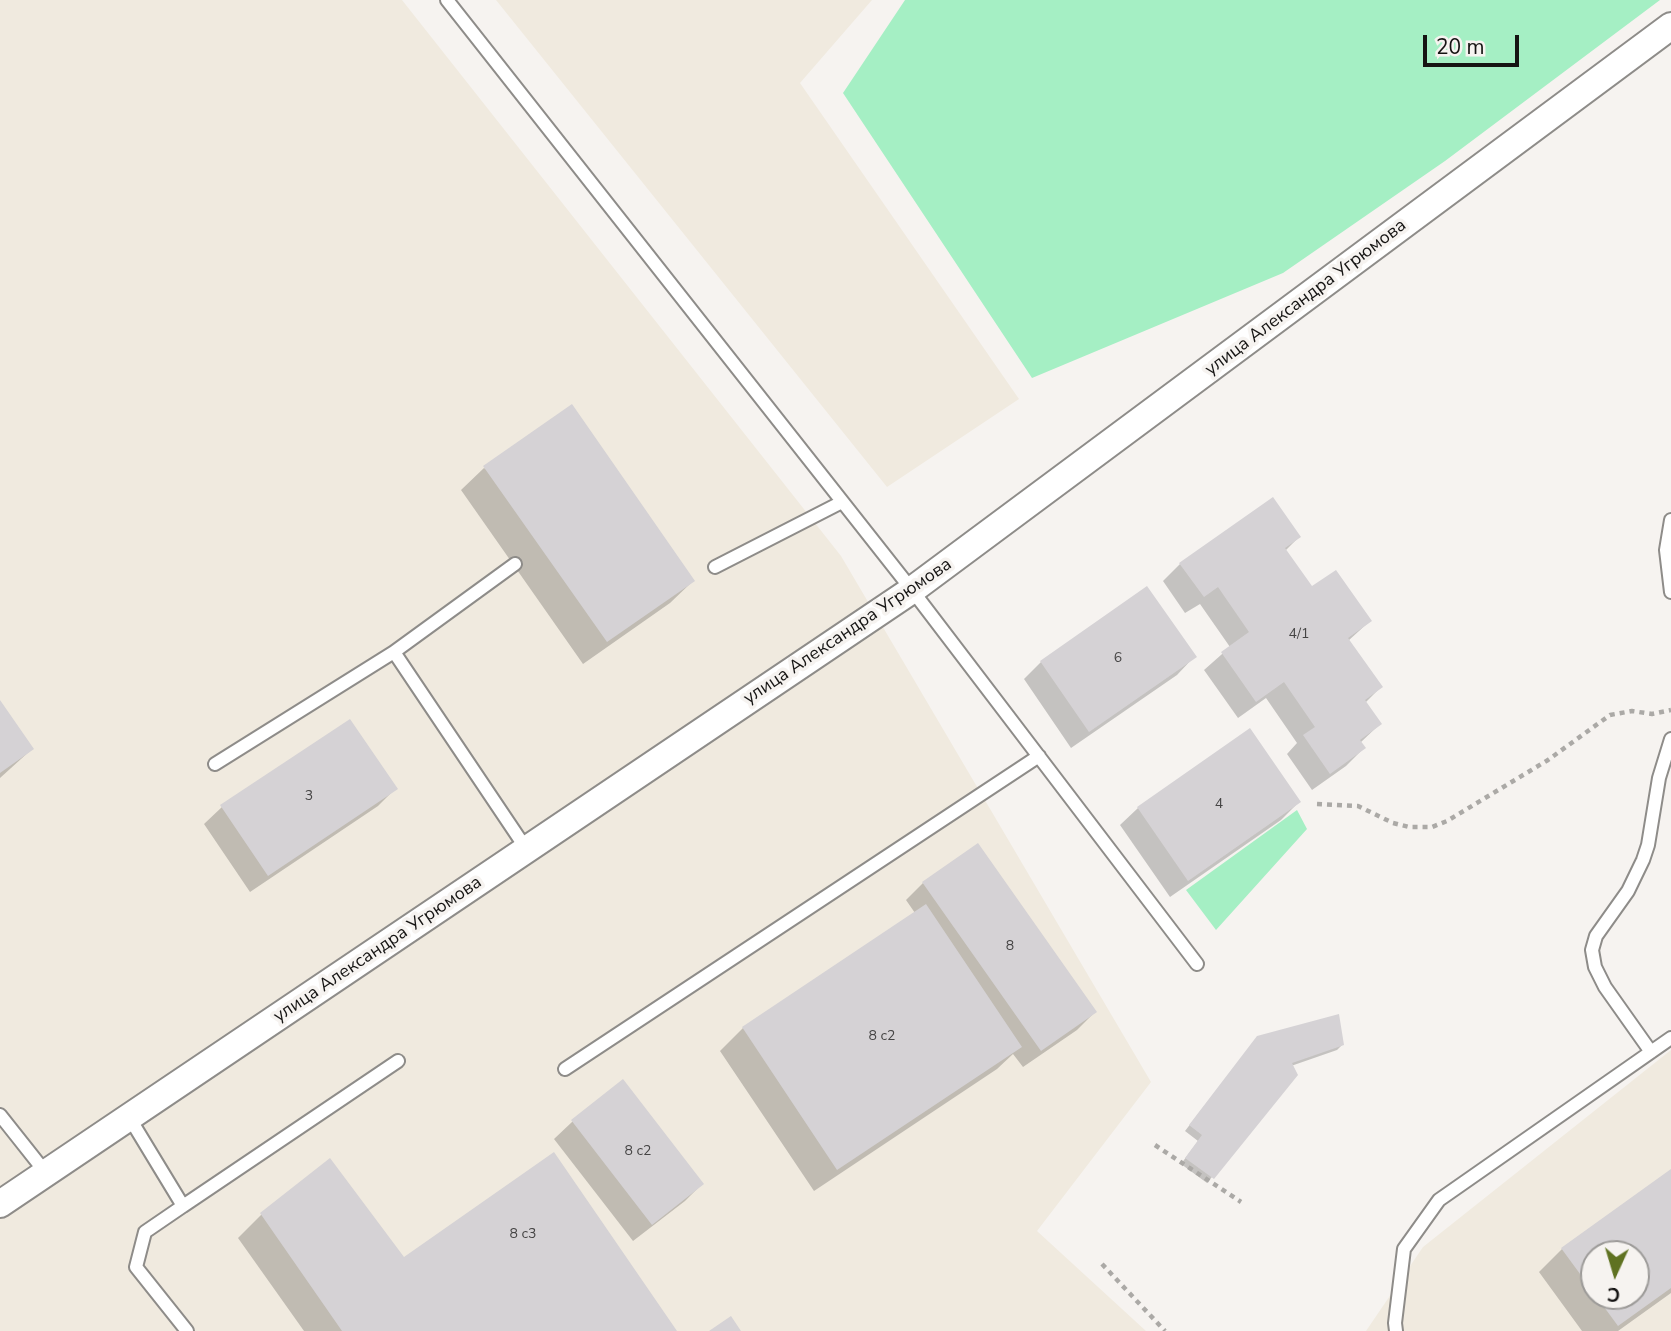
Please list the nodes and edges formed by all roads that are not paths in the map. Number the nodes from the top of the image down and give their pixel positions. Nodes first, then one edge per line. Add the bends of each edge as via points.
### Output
1 (447, 0) edge
2 (1671, 26) edge
3 (842, 502) junction
4 (1671, 520) edge
5 (515, 564) dead end
6 (715, 567) dead end
7 (912, 590) junction
8 (1671, 592) edge
9 (394, 652) junction
10 (1671, 738) edge
11 (1039, 756) junction
12 (215, 764) dead end
13 (527, 850) junction
14 (1197, 964) dead end
15 (1671, 1038) edge
16 (1651, 1052) junction
17 (398, 1060) dead end
18 (565, 1069) dead end
19 (0, 1115) edge
20 (129, 1117) junction
21 (46, 1173) junction
22 (0, 1204) edge
23 (183, 1206) junction
24 (187, 1331) edge
25 (1396, 1331) edge

1 - 3 lane
2 - 7 street, улица Александра Угрюмова
3 - 6 lane
3 - 7 lane
4 - 8 lane via 1666,550
5 - 9 lane
7 - 11 lane
7 - 13 street, улица Александра Угрюмова
9 - 12 lane
9 - 13 lane
10 - 16 lane via 1643,860 1592,950 1605,987
11 - 14 lane
11 - 18 lane
13 - 20 street, улица Александра Угрюмова
15 - 16 lane
16 - 25 lane via 1439,1200 1404,1249
17 - 23 lane
19 - 21 lane
20 - 21 street, улица Александра Угрюмова
20 - 23 lane
21 - 22 street, улица Александра Угрюмова
23 - 24 lane via 145,1233 136,1267

